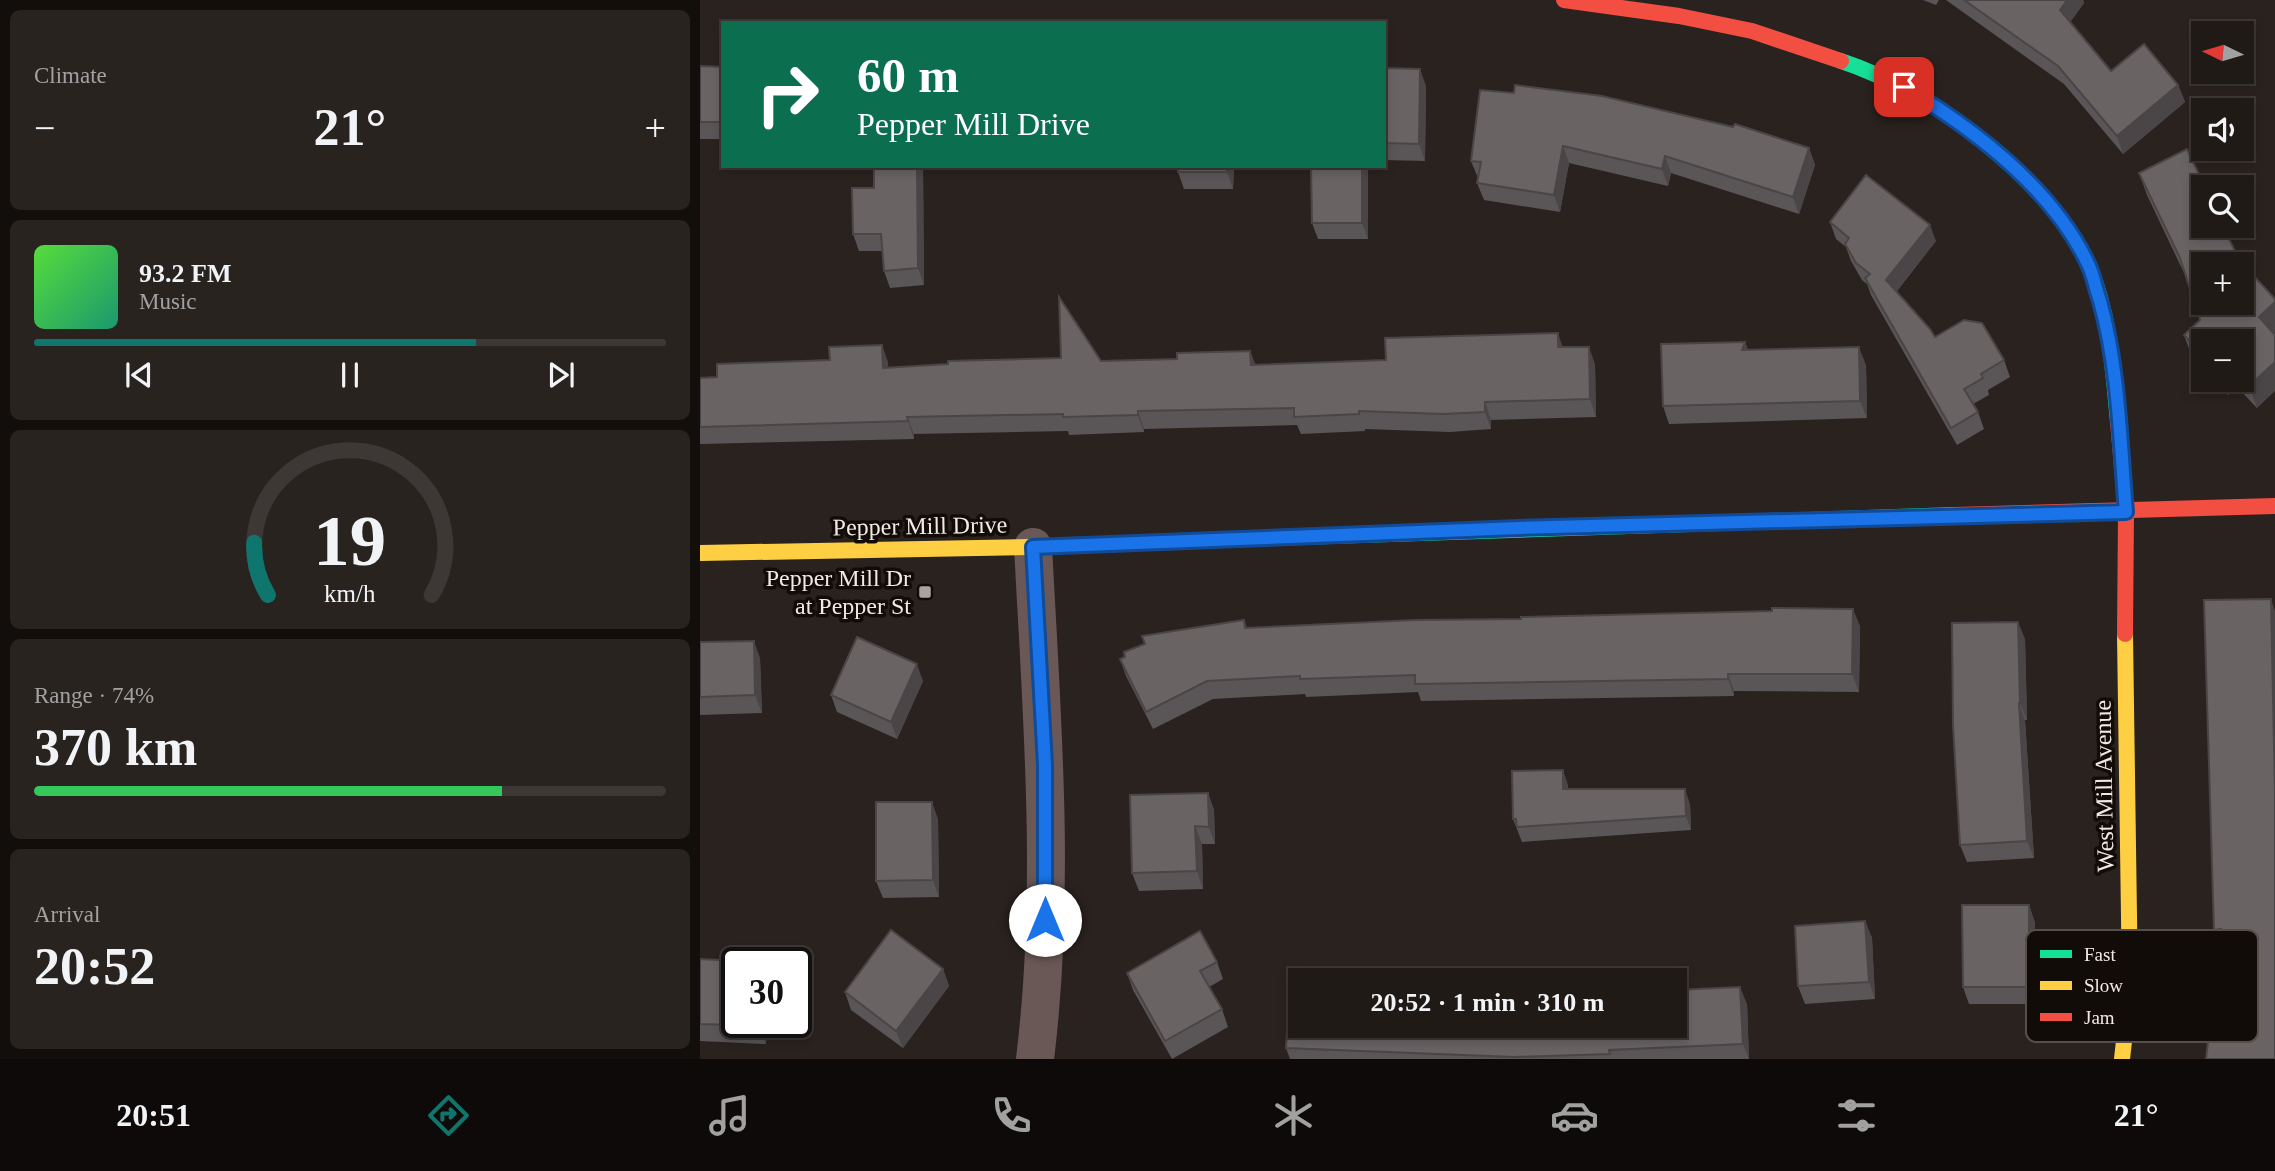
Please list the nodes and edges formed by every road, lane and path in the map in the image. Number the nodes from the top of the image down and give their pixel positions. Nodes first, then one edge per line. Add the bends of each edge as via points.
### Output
1 (1563, 0) edge
2 (2275, 506) edge
3 (2126, 512) junction
4 (1033, 547) junction
5 (700, 553) edge
6 (2129, 930) edge
7 (1035, 1059) edge

1 - 3 street, West Mill Avenue via 1752,31 1870,70 1946,112 2007,163 2046,201 2090,267 2110,337
2 - 3 street, Pepper Mill Drive
3 - 4 street, Pepper Mill Drive
3 - 6 street, West Mill Avenue
4 - 5 street, Pepper Mill Drive
4 - 7 street via 1045,765 1045,920

